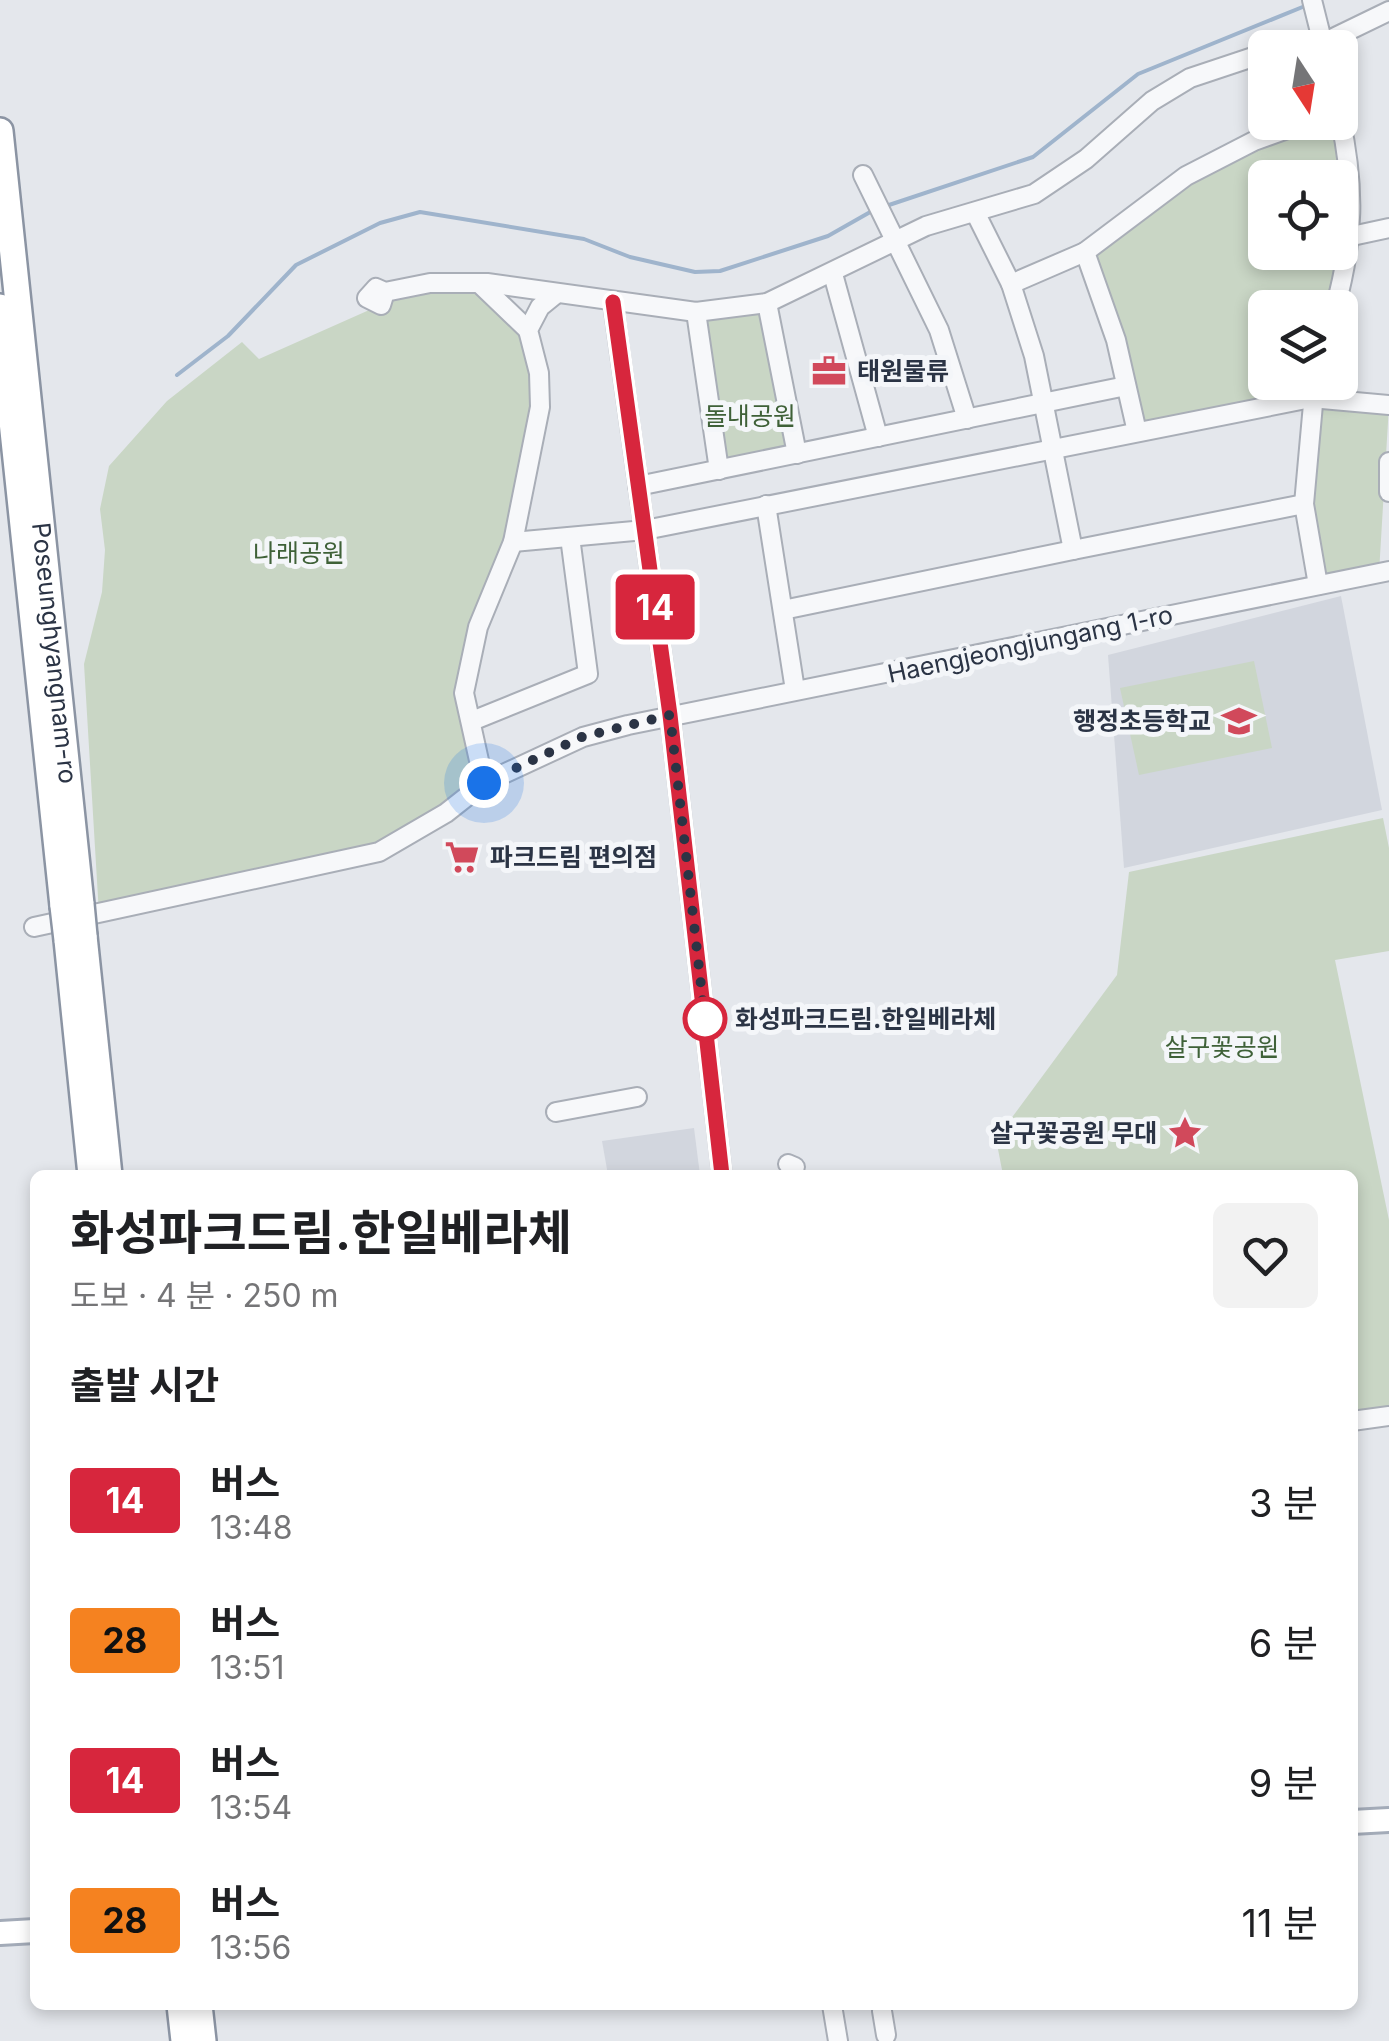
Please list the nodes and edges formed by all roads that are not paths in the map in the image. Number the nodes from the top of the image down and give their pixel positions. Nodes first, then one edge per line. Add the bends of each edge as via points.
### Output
1 (1314, 5) edge
2 (1389, 11) edge
3 (1320, 30) edge
4 (1353, 30) edge
5 (1248, 59) edge
6 (0, 131) edge
7 (1257, 140) edge
8 (863, 175) dead end
9 (975, 212) junction
10 (1389, 228) edge
11 (1358, 235) edge
12 (896, 242) junction
13 (1085, 252) junction
14 (833, 274) junction
15 (478, 283) junction
16 (1011, 284) junction
17 (385, 292) dead end
18 (556, 294) junction
19 (613, 302) junction
20 (767, 303) junction
21 (0, 308) edge
22 (696, 312) junction
23 (528, 330) junction
24 (1126, 386) junction
25 (1358, 399) edge
26 (1271, 400) edge
27 (1312, 400) edge
28 (1044, 403) junction
29 (1389, 405) edge
30 (966, 419) junction
31 (1137, 432) junction
32 (878, 437) junction
33 (1054, 448) junction
34 (797, 454) junction
35 (1389, 462) edge
36 (719, 470) junction
37 (638, 486) junction
38 (1389, 492) edge
39 (1304, 504) junction
40 (766, 506) junction
41 (644, 530) junction
42 (570, 537) junction
43 (513, 542) junction
44 (1072, 550) junction
45 (1389, 571) edge
46 (1318, 584) junction
47 (782, 610) junction
48 (795, 690) junction
49 (670, 715) junction
50 (472, 721) junction
51 (484, 783) junction
52 (72, 905) junction
53 (34, 926) dead end
54 (76, 938) junction
55 (637, 1097) dead end
56 (556, 1112) dead end
57 (91, 1170) edge
58 (108, 1170) edge
59 (721, 1170) edge
60 (1389, 1416) edge
61 (1358, 1420) edge
62 (1389, 1820) edge
63 (1358, 1822) edge
64 (30, 1931) edge
65 (0, 1933) edge
66 (181, 2010) edge
67 (200, 2010) edge
68 (833, 2010) edge
69 (882, 2011) dead end
70 (886, 2035) dead end
71 (184, 2041) edge
72 (203, 2041) edge
73 (838, 2041) edge

1 - 3 street
2 - 4 street
5 - 9 street via 1190,78 1152,101 1061,178 1009,204
6 - 52 highway, Poseunghyangnam-ro
7 - 13 street via 1186,176
8 - 12 street
9 - 12 street
9 - 16 street
10 - 11 street
12 - 14 street
12 - 30 street via 940,330
13 - 16 street
13 - 24 street
14 - 20 street
14 - 32 street
15 - 17 street
15 - 18 street
15 - 23 street
16 - 28 street
18 - 19 street
18 - 23 street via 540,306
19 - 22 street
19 - 37 street
20 - 22 street
20 - 34 street
21 - 52 highway, Poseunghyangnam-ro
22 - 36 street
23 - 43 street via 540,407
24 - 28 street
24 - 31 street
25 - 29 street
26 - 31 street
27 - 39 street
28 - 30 street
28 - 33 street
30 - 32 street
31 - 33 street
32 - 34 street
33 - 40 street
33 - 44 street
34 - 36 street
35 - 38 street
36 - 37 street
37 - 41 street
39 - 44 street
39 - 46 street
40 - 41 street
40 - 47 street
41 - 42 street
41 - 49 street
42 - 43 street
42 - 50 street via 588,674
43 - 50 street via 469,662 464,693
44 - 47 street
45 - 46 street, Haengjeongjungang 1-ro
46 - 48 street, Haengjeongjungang 1-ro
47 - 48 street
48 - 49 street, Haengjeongjungang 1-ro
49 - 51 street, Haengjeongjungang 1-ro via 582,737
49 - 59 street
50 - 51 street
51 - 53 street, Haengjeongjungang 1-ro via 379,852
52 - 54 highway, Poseunghyangnam-ro, bridge
54 - 57 highway, Poseunghyangnam-ro
54 - 58 highway, Poseunghyangnam-ro
55 - 56 street
60 - 61 street
62 - 63 main road
64 - 65 main road
66 - 71 highway
67 - 72 highway
68 - 73 street
69 - 70 street

